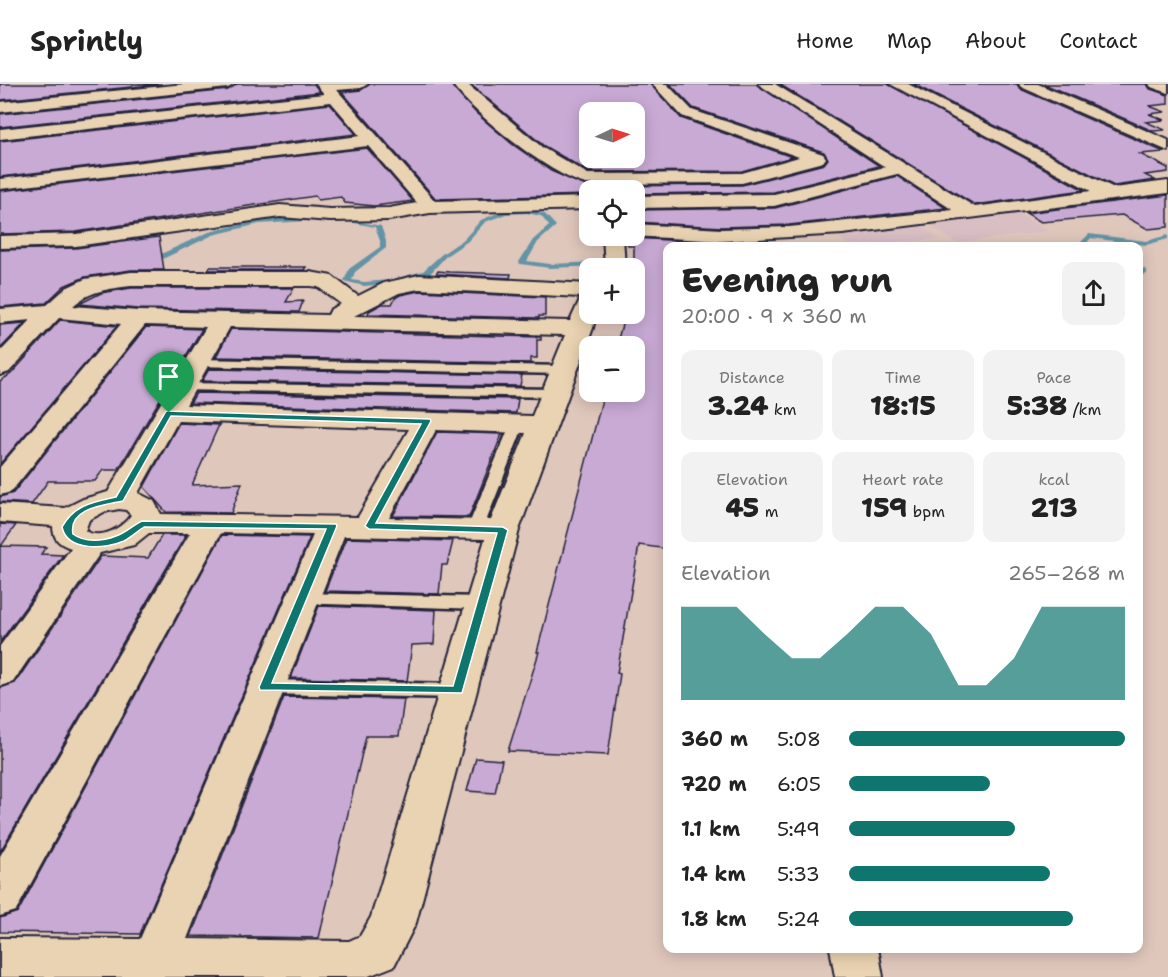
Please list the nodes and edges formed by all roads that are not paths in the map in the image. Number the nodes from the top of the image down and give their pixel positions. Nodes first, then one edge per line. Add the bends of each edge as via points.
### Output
1 (29, 84) edge
2 (228, 84) edge
3 (361, 84) edge
4 (459, 84) edge
5 (659, 84) edge
6 (765, 84) edge
7 (897, 84) edge
8 (1026, 84) edge
9 (1156, 84) edge
10 (199, 85) edge
11 (1168, 89) edge
12 (328, 90) edge
13 (29, 104) junction
14 (0, 107) edge
15 (0, 134) edge
16 (372, 140) junction
17 (1165, 143) edge
18 (900, 168) junction
19 (0, 184) edge
20 (1168, 187) edge
21 (1109, 194) junction
22 (645, 202) edge
23 (579, 203) edge
24 (551, 204) junction
25 (430, 207) junction
26 (971, 213) junction
27 (579, 223) edge
28 (645, 231) edge
29 (832, 237) edge
30 (0, 242) edge
31 (579, 290) edge
32 (356, 305) junction
33 (53, 311) junction
34 (579, 314) edge
35 (0, 316) edge
36 (138, 318) junction
37 (222, 320) junction
38 (325, 322) junction
39 (581, 324) edge
40 (197, 363) junction
41 (0, 367) edge
42 (560, 381) junction
43 (184, 387) junction
44 (169, 413) junction
45 (427, 421) junction
46 (529, 425) junction
47 (0, 486) edge
48 (119, 500) junction
49 (0, 513) edge
50 (211, 523) junction
51 (142, 524) junction
52 (351, 526) junction
53 (489, 530) junction
54 (81, 531) junction
55 (301, 599) junction
56 (482, 603) junction
57 (0, 674) edge
58 (265, 687) junction
59 (458, 691) junction
60 (0, 897) edge
61 (855, 953) edge
62 (0, 959) edge
63 (155, 960) junction
64 (859, 977) edge

1 - 13 street
2 - 10 street
3 - 12 street
4 - 5 street via 490,114 566,171 586,179 742,178 817,158 687,113
6 - 18 street
7 - 21 street
8 - 17 street
9 - 11 street
10 - 13 street
12 - 15 street
12 - 16 street
13 - 14 street
16 - 19 street
16 - 25 street
18 - 22 street via 774,200
18 - 26 street
20 - 21 street
21 - 26 street
23 - 24 street
24 - 25 street
24 - 27 street
25 - 30 street via 389,214 280,211 76,240
26 - 29 street
28 - 29 street
31 - 32 street via 419,282 402,284
32 - 33 street via 318,280 131,279 82,288
32 - 38 street
33 - 35 street
33 - 36 street
33 - 41 street
34 - 38 street
36 - 37 street
36 - 47 street
37 - 38 street
37 - 40 street
39 - 42 street
40 - 42 lane
40 - 43 street
42 - 43 lane
42 - 46 street
43 - 44 street
44 - 45 street
44 - 48 street
45 - 46 street
45 - 52 street
46 - 53 street
48 - 51 street via 134,501 143,507 146,515
48 - 54 street via 92,505
49 - 54 street
50 - 51 street
50 - 52 street
50 - 60 street
51 - 54 street via 120,539
52 - 53 street
52 - 55 street
53 - 56 street
54 - 57 street
55 - 56 lane
55 - 58 street
56 - 59 street
58 - 59 lane
58 - 63 street
59 - 63 street via 393,923 378,951 349,962
61 - 64 street
62 - 63 street

